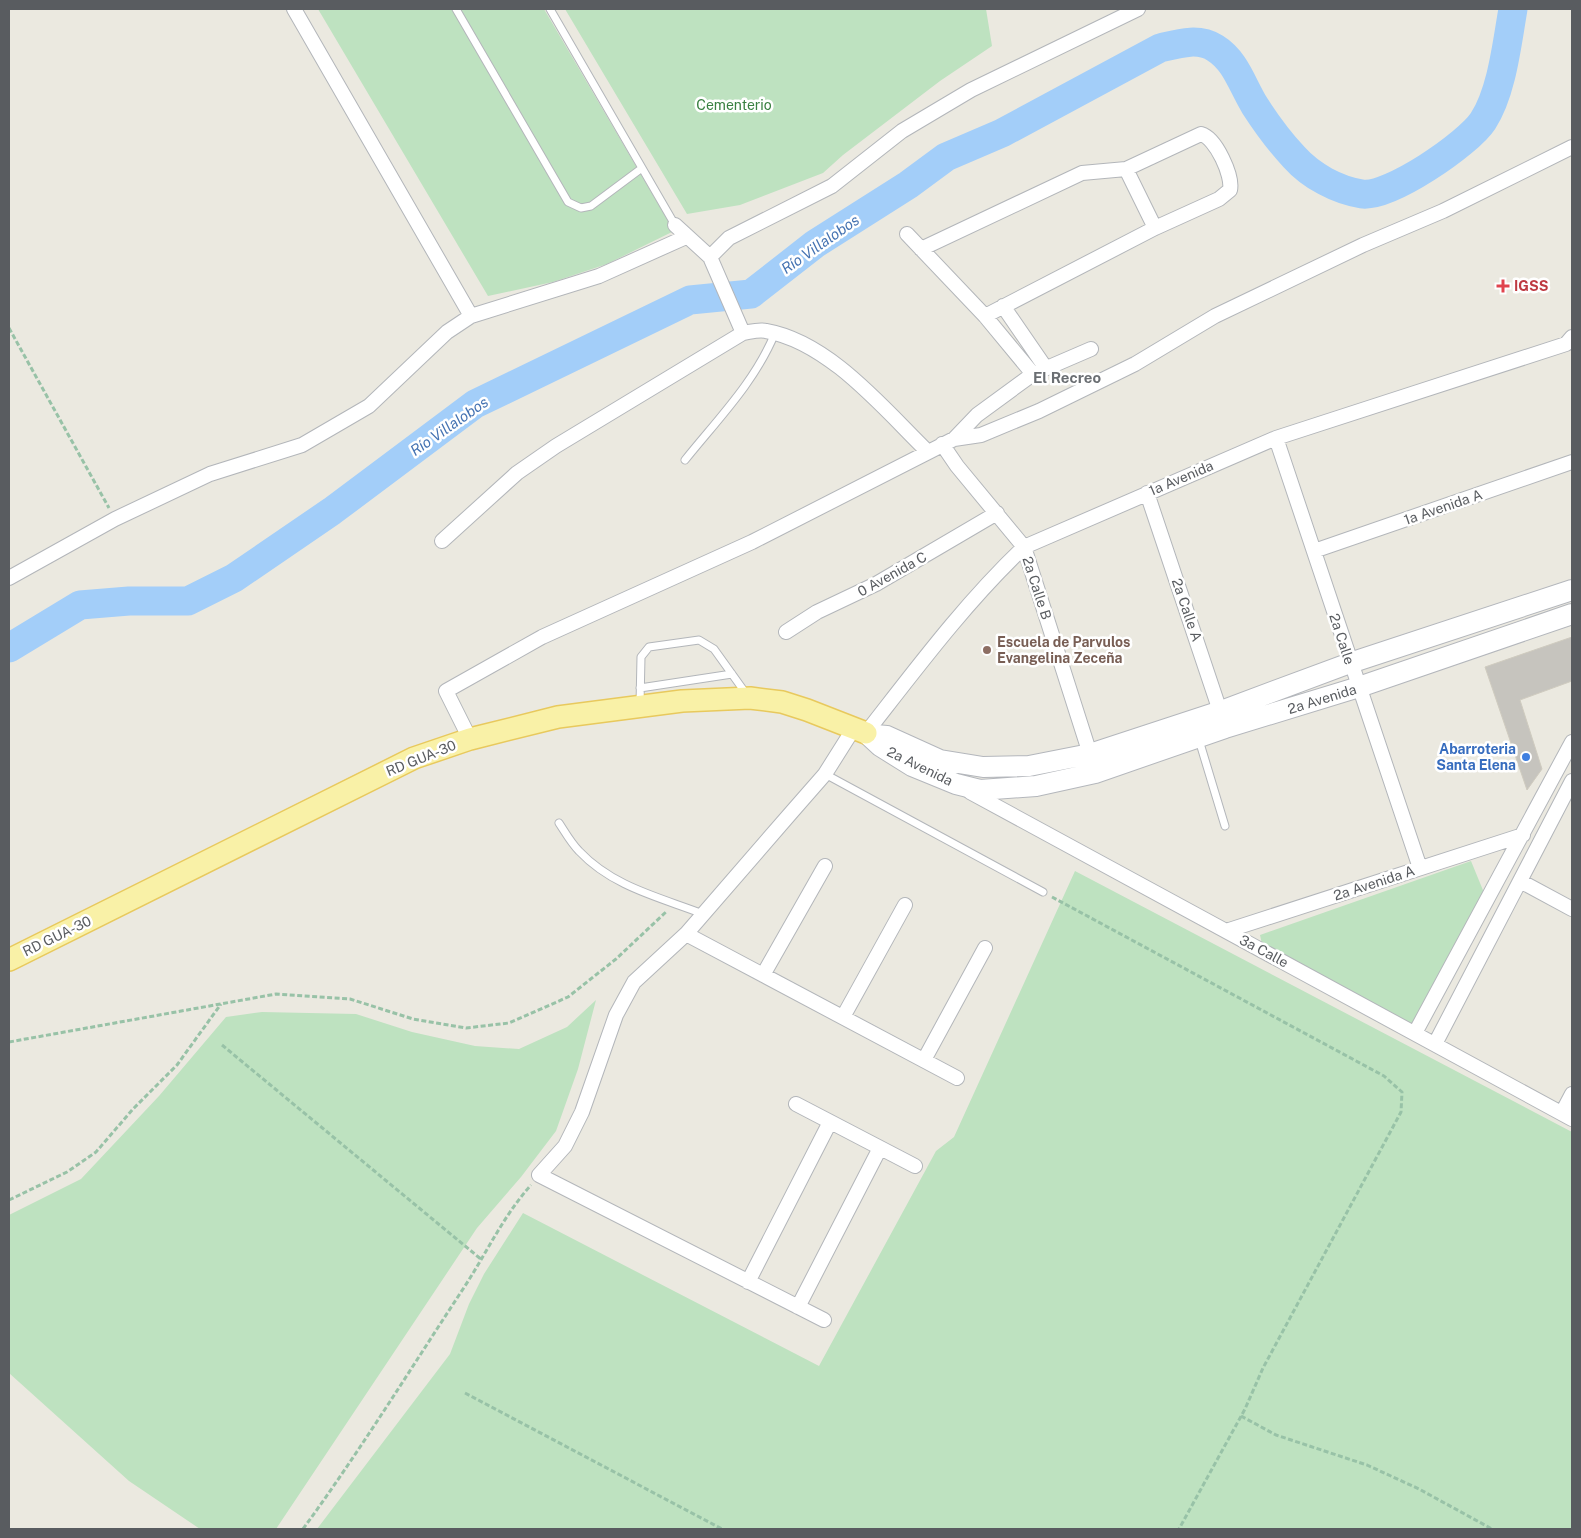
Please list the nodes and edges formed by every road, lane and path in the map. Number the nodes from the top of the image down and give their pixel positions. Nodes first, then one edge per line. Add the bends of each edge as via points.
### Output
1 (294, 9) edge
2 (456, 9) edge
3 (550, 9) edge
4 (1138, 9) edge
5 (1572, 148) edge
6 (642, 168) junction
7 (1126, 169) junction
8 (675, 225) joint
9 (1155, 228) junction
10 (907, 234) dead end
11 (686, 237) junction
12 (921, 249) junction
13 (712, 259) junction
14 (1003, 306) junction
15 (471, 316) junction
16 (984, 316) junction
17 (9, 328) edge
18 (743, 332) junction
19 (775, 334) junction
20 (1570, 344) edge
21 (1091, 349) dead end
22 (1039, 370) junction
23 (1276, 438) junction
24 (948, 442) junction
25 (927, 451) junction
26 (685, 460) dead end
27 (1572, 462) edge
28 (1147, 493) junction
29 (997, 513) junction
30 (115, 520) junction
31 (442, 542) dead end
32 (1024, 547) junction
33 (1314, 552) junction
34 (9, 578) edge
35 (1572, 590) edge
36 (1572, 614) edge
37 (786, 632) dead end
38 (1350, 664) junction
39 (732, 674) junction
40 (1358, 688) junction
41 (640, 697) junction
42 (750, 698) junction
43 (1223, 720) junction
44 (860, 731) junction
45 (1198, 737) junction
46 (470, 739) junction
47 (1572, 742) edge
48 (1090, 754) junction
49 (961, 765) junction
50 (825, 774) junction
51 (1572, 781) edge
52 (956, 784) junction
53 (559, 822) dead end
54 (1225, 826) dead end
55 (1523, 835) junction
56 (826, 866) dead end
57 (1420, 868) junction
58 (1520, 881) junction
59 (1043, 892) joint
60 (674, 903) junction
61 (905, 905) dead end
62 (1572, 909) edge
63 (703, 914) junction
64 (1226, 931) junction
65 (686, 934) junction
66 (984, 948) dead end
67 (9, 960) edge
68 (763, 975) junction
69 (221, 1004) junction
70 (843, 1017) junction
71 (1416, 1034) junction
72 (9, 1042) edge
73 (1434, 1044) junction
74 (222, 1045) dead end
75 (924, 1060) junction
76 (957, 1078) dead end
77 (1572, 1094) edge
78 (796, 1104) dead end
79 (1567, 1116) edge
80 (830, 1122) junction
81 (880, 1148) junction
82 (915, 1166) dead end
83 (540, 1175) junction
84 (9, 1200) edge
85 (482, 1260) junction
86 (748, 1282) junction
87 (798, 1307) junction
88 (824, 1320) dead end
89 (465, 1393) dead end
90 (1241, 1416) junction
91 (303, 1529) edge
92 (722, 1529) edge
93 (1179, 1529) edge
94 (1492, 1529) edge

1 - 15 street
2 - 6 lane via 568,202 581,208 591,206
3 - 6 lane
4 - 13 street via 971,90 902,131 832,186 728,238
5 - 24 street via 1215,316 1135,364 1039,411 981,435
6 - 8 lane
7 - 9 street
7 - 9 street via 1201,134 1213,141 1232,182 1230,190 1219,199
7 - 12 street via 1082,173
8 - 11 street
9 - 14 street
10 - 12 street
11 - 13 street
11 - 15 street via 599,276
12 - 16 street
13 - 18 street
14 - 16 street
14 - 22 street
15 - 30 street via 447,332 369,406 302,445 210,474
16 - 22 street
17 - 30 path
18 - 19 street via 764,330
18 - 31 street via 517,473
19 - 25 street via 789,337 819,352 849,376
19 - 26 lane via 767,354 747,384
20 - 23 street, 1a Avenida
21 - 22 street
22 - 24 street via 977,415
23 - 28 street, 1a Avenida
23 - 33 street, 2a Calle
24 - 25 street
24 - 29 street, 2a Calle B via 957,466
25 - 46 street via 752,542 542,637 446,690
27 - 33 street, 1a Avenida A
28 - 32 street, 1a Avenida
28 - 43 street, 2a Calle A
29 - 32 street, 2a Calle B
29 - 37 street, 0 Avenida C
30 - 34 street
32 - 44 street, 1a Avenida via 995,574
32 - 48 street, 2a Calle B
33 - 38 street, 2a Calle
35 - 38 street, 2a Avenida
36 - 40 street, 2a Avenida
38 - 40 street, 2a Calle
38 - 43 street, 2a Avenida
39 - 41 lane
39 - 41 lane via 714,649 699,640 649,647 641,658
39 - 42 lane
40 - 43 street, 2a Avenida
40 - 57 street, 2a Calle
41 - 42 main road, RD GUA-30 via 682,701
41 - 46 main road, RD GUA-30
42 - 44 main road, RD GUA-30 via 782,702
43 - 45 street, 2a Avenida
43 - 48 street, 2a Avenida
44 - 49 street, 2a Avenida via 887,736 940,760
44 - 50 street, 1a Avenida
44 - 52 street, 2a Avenida via 912,766
45 - 52 street, 2a Avenida via 1095,773 1036,786 980,790
45 - 54 lane
46 - 67 main road, RD GUA-30 via 414,758
47 - 55 street
48 - 49 street, 2a Avenida via 1029,766
49 - 52 street
50 - 59 lane
50 - 63 street, 1a Avenida
51 - 58 street
52 - 64 street, 3a Calle
53 - 60 lane via 579,851 614,880 648,896
55 - 57 street, 2a Avenida A
55 - 71 street
56 - 68 street
57 - 64 street, 2a Avenida A
58 - 62 street
58 - 73 street
59 - 90 path via 1384,1076 1402,1092 1401,1112 1263,1368
60 - 63 lane
60 - 69 path via 616,959 568,998 509,1023 466,1028 413,1019 350,1000 276,994
61 - 70 street
63 - 65 street, 1a Avenida
64 - 71 street, 3a Calle
65 - 68 street
65 - 83 street, 1a Avenida via 634,982 616,1016 570,1138
66 - 75 street
68 - 70 street
69 - 72 path
69 - 84 path via 177,1065 96,1152 67,1172
70 - 75 street
71 - 73 street, 3a Calle
73 - 79 street, 3a Calle
74 - 85 path
75 - 76 street
77 - 79 street
78 - 80 street
80 - 81 street
80 - 86 street
81 - 82 street
81 - 87 street
83 - 85 path via 513,1205
83 - 86 street
85 - 91 path
86 - 87 street
87 - 88 street
89 - 92 path
90 - 93 path
90 - 94 path via 1276,1435 1367,1465

